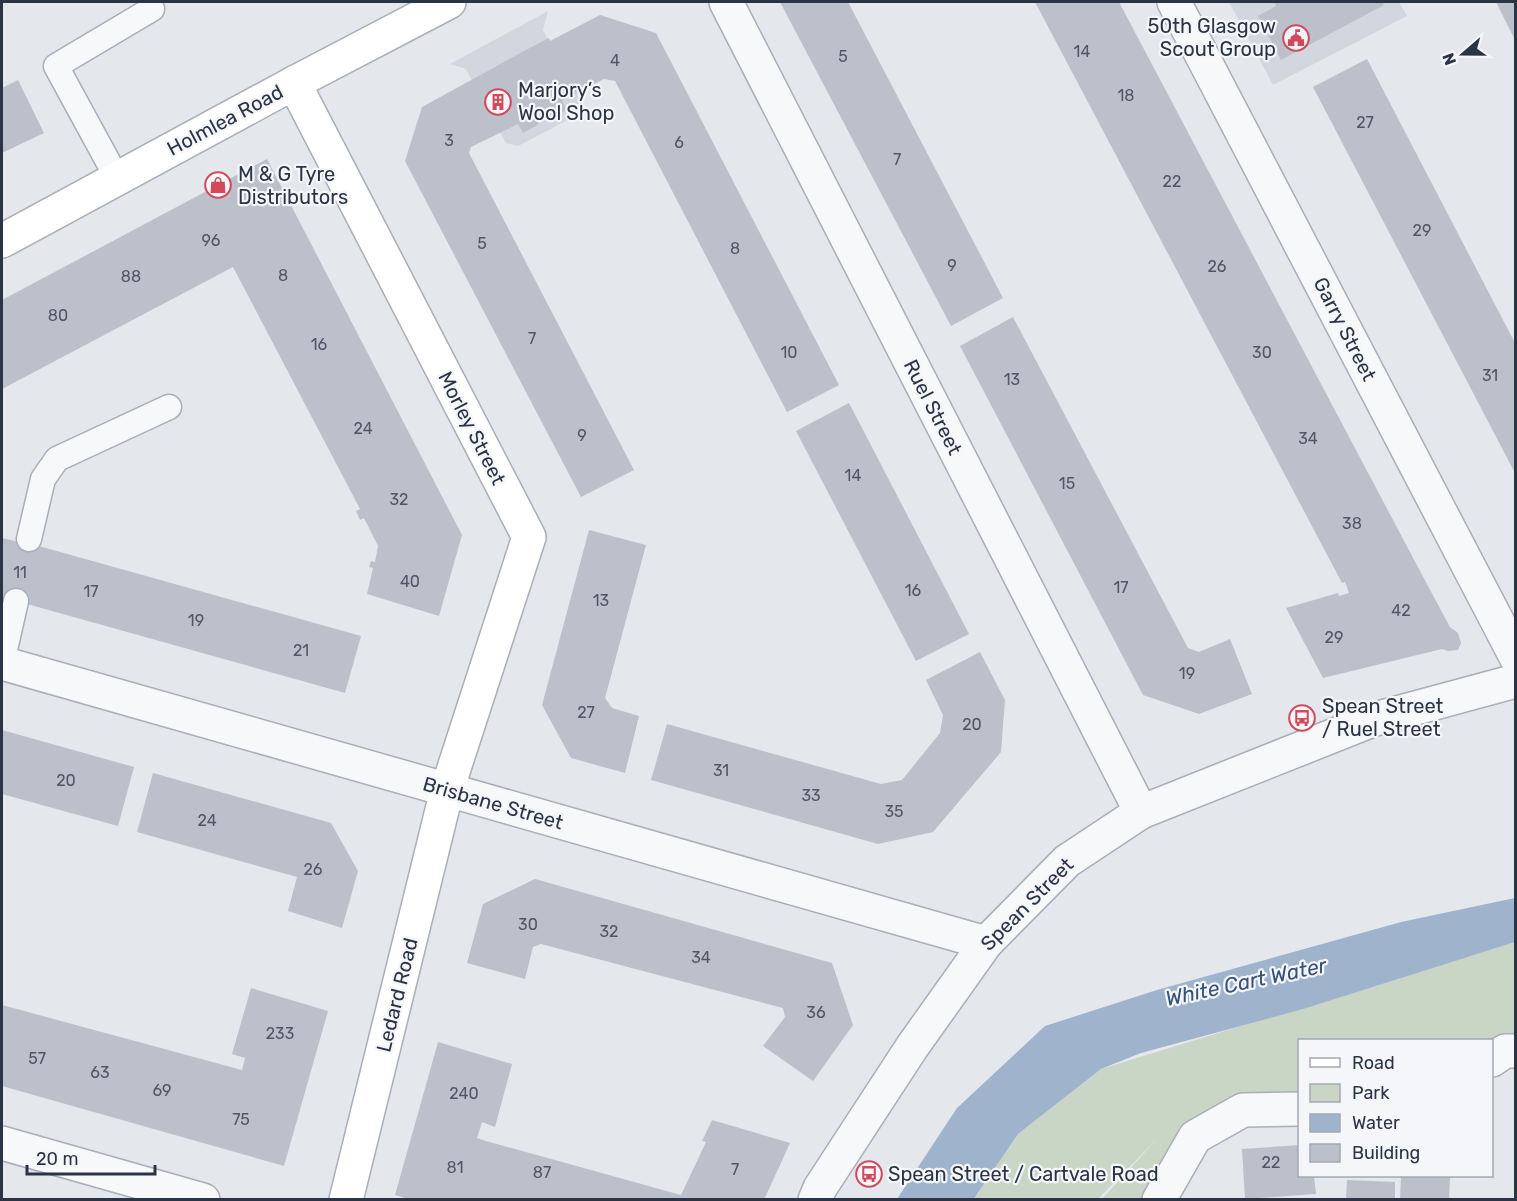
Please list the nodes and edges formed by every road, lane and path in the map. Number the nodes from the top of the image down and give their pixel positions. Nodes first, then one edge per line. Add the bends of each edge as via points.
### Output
1 (449, 2) edge
2 (726, 2) edge
3 (1174, 2) edge
4 (152, 9) dead end
5 (294, 83) junction
6 (117, 178) junction
7 (2, 240) edge
8 (169, 407) dead end
9 (29, 539) dead end
10 (16, 601) dead end
11 (1515, 657) edge
12 (2, 663) edge
13 (1515, 681) edge
14 (447, 790) junction
15 (1141, 812) junction
16 (986, 943) junction
17 (1515, 1051) edge
18 (1493, 1059) edge
19 (1298, 1109) edge
20 (2, 1143) edge
21 (203, 1200) edge
22 (346, 1200) edge
23 (815, 1200) edge
24 (1159, 1200) edge

1 - 5 street, Holmlea Road
2 - 15 street, Ruel Street
3 - 11 street, Garry Street
4 - 6 lane via 56,66
5 - 6 street, Holmlea Road
5 - 14 street, Morley Street via 529,537
6 - 7 street, Holmlea Road
8 - 9 lane via 57,459 43,479
10 - 12 lane
12 - 14 street, Brisbane Street
13 - 15 street, Spean Street via 1375,719
14 - 16 street, Brisbane Street
14 - 22 street, Ledard Road
15 - 16 street, Spean Street via 1067,861
16 - 23 street, Spean Street via 912,1047
17 - 18 street via 1505,1050
19 - 24 street via 1243,1110 1195,1137
20 - 21 street

